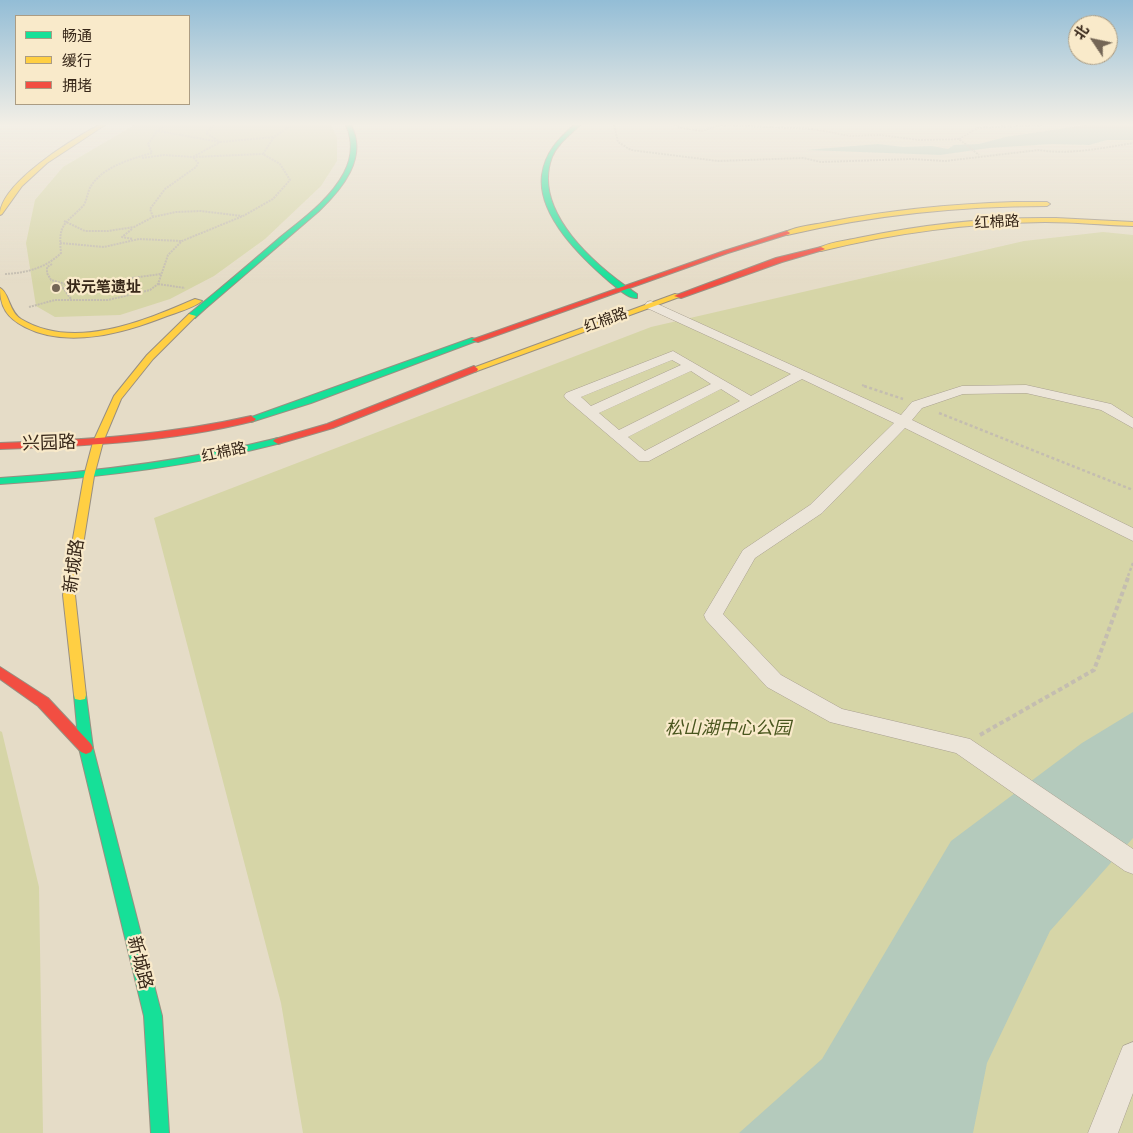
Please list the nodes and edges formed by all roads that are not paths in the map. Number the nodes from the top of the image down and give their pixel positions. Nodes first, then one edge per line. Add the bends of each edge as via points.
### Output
1 (24, 178) edge
2 (344, 178) edge
3 (546, 178) edge
4 (3, 201) edge
5 (1058, 204) dead end
6 (0, 213) edge
7 (1133, 224) edge
8 (238, 277) junction
9 (623, 289) junction
10 (0, 290) edge
11 (651, 305) junction
12 (691, 366) junction
13 (802, 374) junction
14 (721, 384) junction
15 (750, 401) junction
16 (589, 412) junction
17 (904, 422) junction
18 (1133, 424) edge
19 (618, 436) junction
20 (98, 442) junction
21 (0, 446) edge
22 (89, 476) junction
23 (0, 481) edge
24 (1133, 535) edge
25 (0, 672) edge
26 (86, 748) junction
27 (1133, 863) edge
28 (1133, 1056) edge
29 (160, 1133) edge
30 (1103, 1133) edge

1 - 4 main road
2 - 8 main road, 新城路 via 311,215
3 - 9 main road via 551,206 567,237
4 - 6 main road
5 - 9 main road, 红棉路 via 974,205 854,218 786,233
7 - 11 main road, 红棉路 via 1045,220 910,231 845,242 779,260
8 - 10 main road via 170,315 134,326 64,334 36,330 16,320
8 - 20 main road, 新城路 via 150,357 117,398
9 - 11 main road
9 - 20 main road, 红棉路 via 292,406 189,432
11 - 13 street
11 - 22 main road, 红棉路 via 495,361 330,426 207,457
12 - 14 street
12 - 16 street
12 - 16 street via 673,355 570,396
13 - 15 street
13 - 17 street
14 - 15 street
14 - 19 street
15 - 19 street via 644,458
16 - 19 street
17 - 18 street via 917,405 962,390 1026,389 1106,407
17 - 24 street
17 - 27 street via 816,509 749,554 713,615 774,681 837,716 962,745
20 - 21 main road, 兴园路
20 - 22 main road, 新城路
22 - 23 main road, 兴园路
22 - 26 main road, 新城路 via 70,595
25 - 26 main road via 43,702
26 - 29 main road, 新城路 via 153,1016
28 - 30 street

